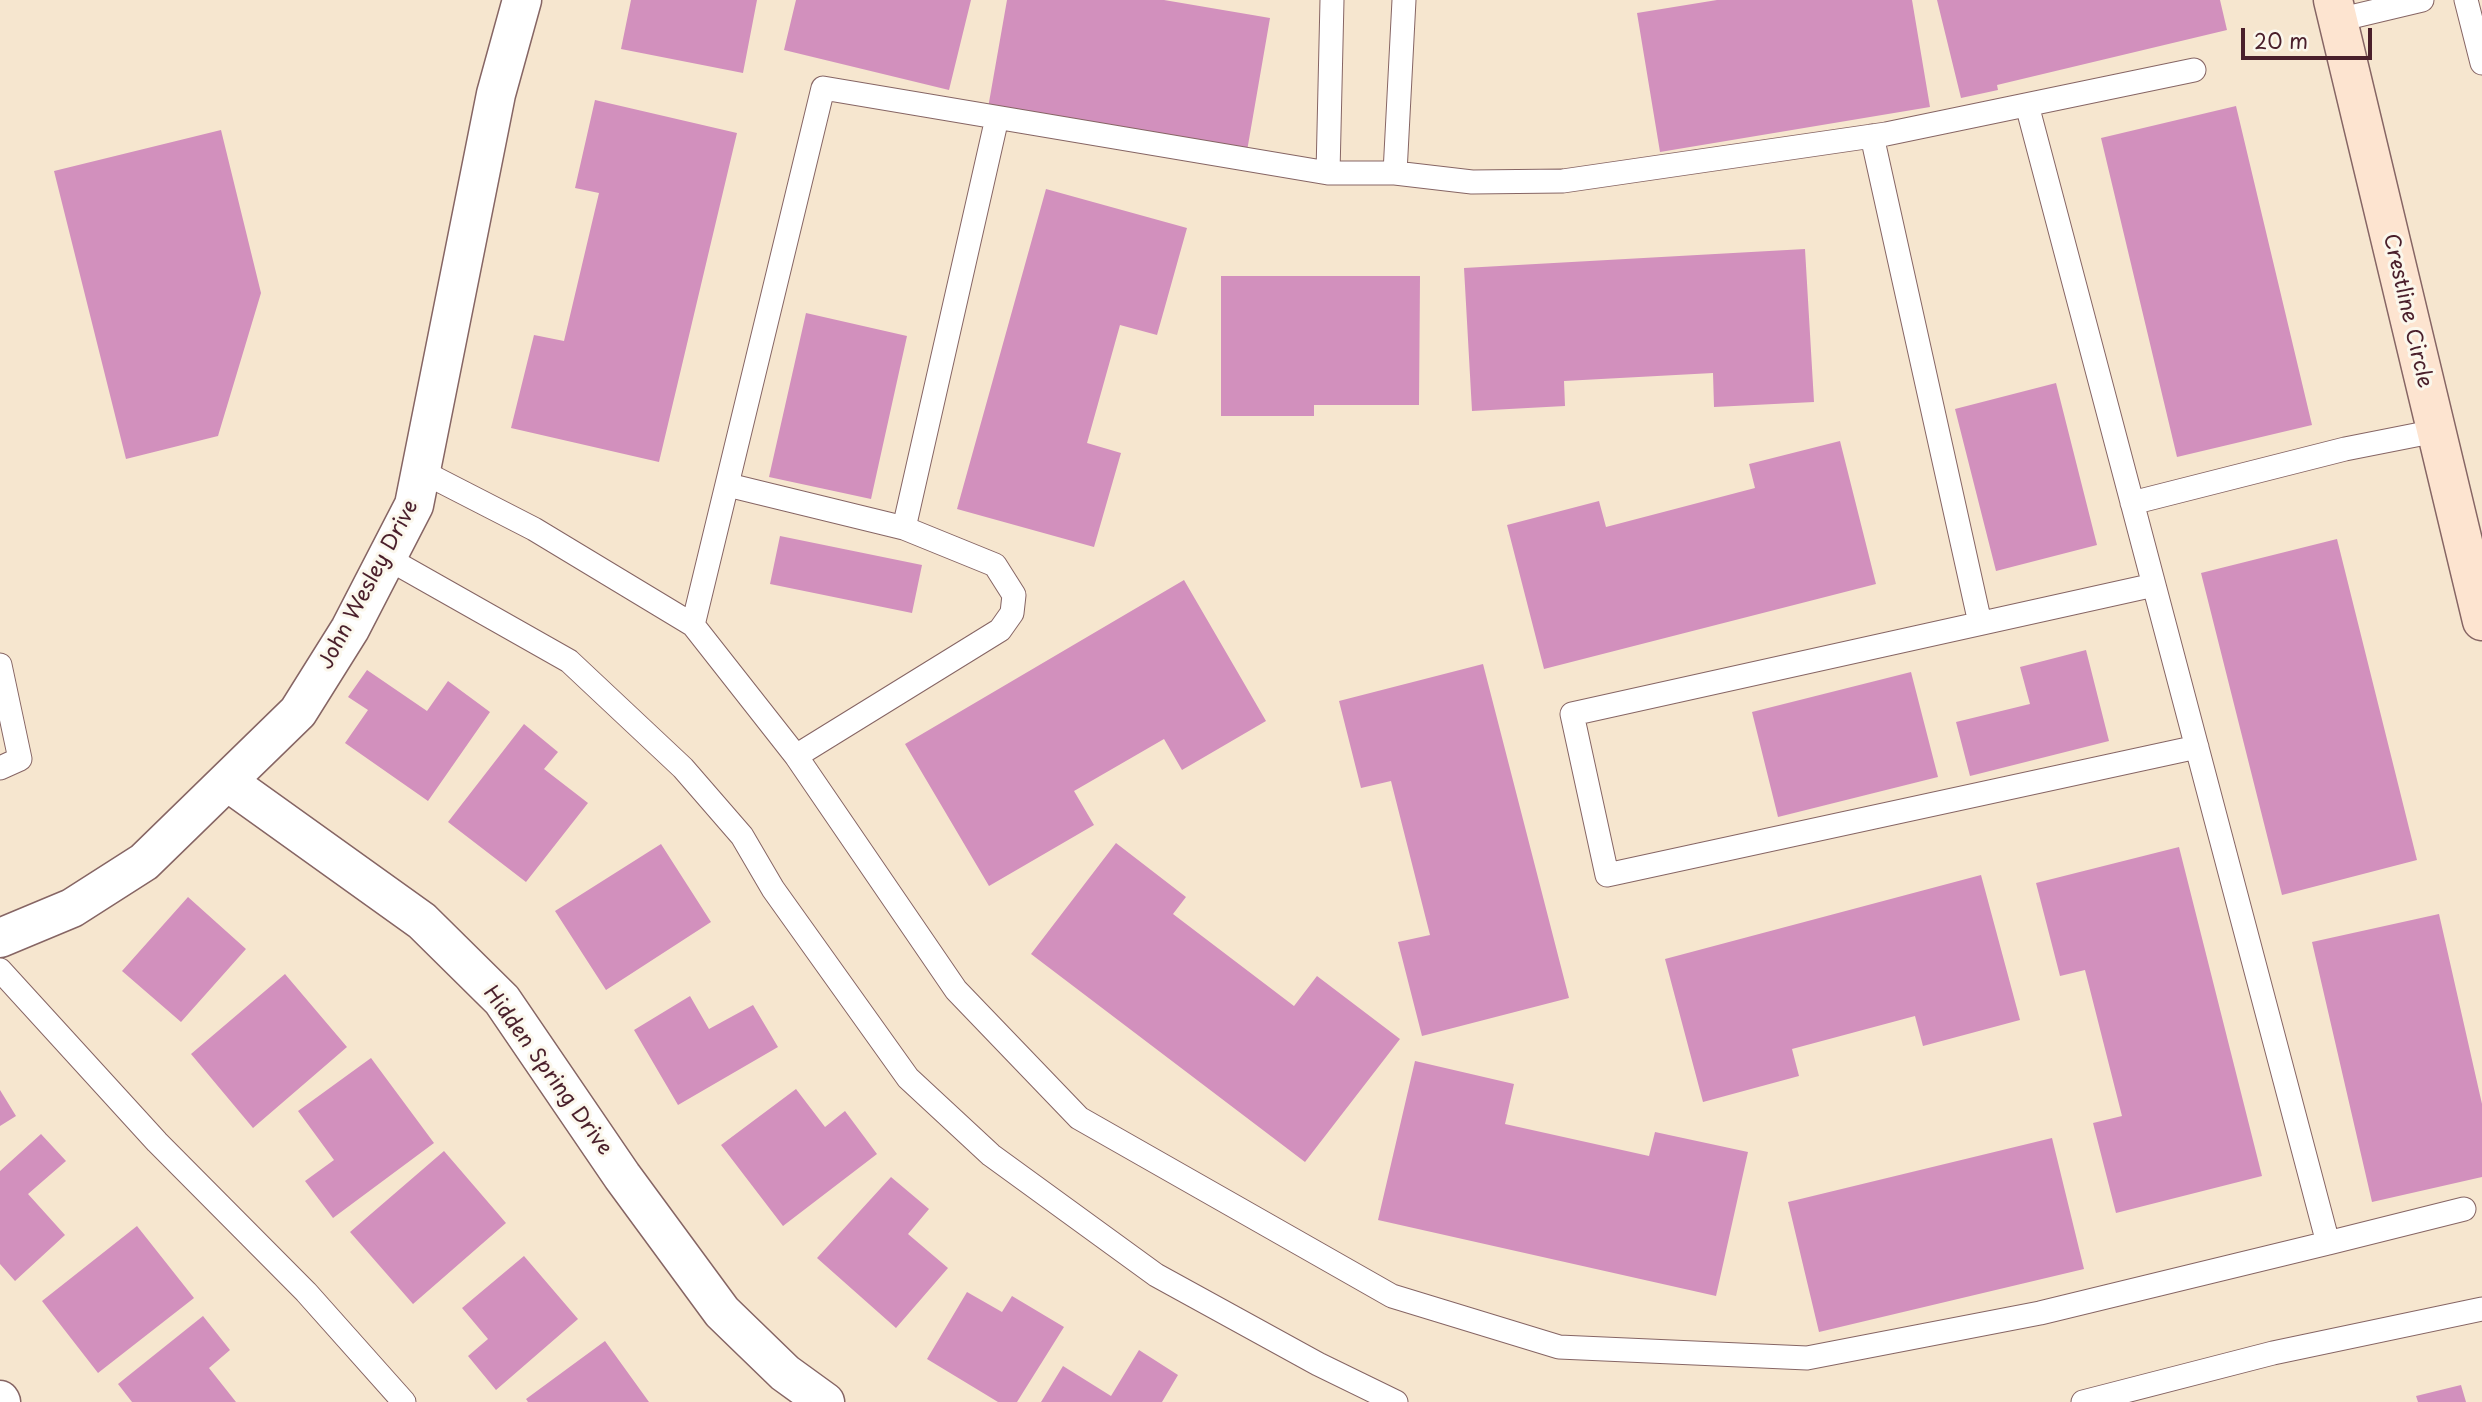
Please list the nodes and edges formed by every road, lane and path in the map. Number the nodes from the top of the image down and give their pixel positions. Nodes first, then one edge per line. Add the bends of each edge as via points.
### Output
1 (522, 0) edge
2 (1332, 0) edge
3 (1404, 0) edge
4 (2421, 0) edge
5 (2466, 0) edge
6 (2335, 10) edge
7 (2482, 63) edge
8 (2194, 70) dead end
9 (2027, 105) junction
10 (997, 118) junction
11 (1872, 136) junction
12 (1328, 173) junction
13 (1395, 173) junction
14 (2436, 430) junction
15 (423, 472) junction
16 (728, 485) junction
17 (2132, 503) junction
18 (904, 528) junction
19 (387, 558) junction
20 (2154, 584) junction
21 (2482, 621) edge
22 (1980, 623) junction
23 (693, 625) junction
24 (0, 666) edge
25 (2197, 747) junction
26 (796, 756) junction
27 (0, 768) edge
28 (228, 782) junction
29 (0, 938) edge
30 (0, 970) edge
31 (2464, 1209) dead end
32 (2328, 1243) junction
33 (2482, 1309) edge
34 (404, 1402) edge
35 (825, 1402) edge
36 (1396, 1402) edge
37 (2083, 1402) edge

1 - 15 street, John Wesley Drive via 496,94
2 - 12 lane
3 - 13 lane
4 - 6 lane
5 - 7 lane
6 - 14 street, Crestline Circle
8 - 9 lane
9 - 11 lane
9 - 17 lane
10 - 12 lane
10 - 16 lane via 823,88
10 - 18 lane
11 - 13 lane via 1563,181 1472,182
11 - 22 lane
12 - 13 lane
14 - 17 lane
14 - 21 street, Crestline Circle
15 - 19 street, John Wesley Drive via 414,505
15 - 23 lane via 534,529
16 - 18 lane
16 - 23 lane
17 - 20 lane
18 - 26 lane via 995,565 1014,595 1012,613 1000,630
19 - 28 street, John Wesley Drive via 298,712
19 - 36 lane via 569,661 683,768 742,836 780,900 908,1078 991,1155 1156,1275
20 - 22 lane
20 - 25 lane
22 - 25 lane via 1572,714 1607,875
23 - 26 lane
24 - 27 lane via 20,759
25 - 32 lane
26 - 32 lane via 956,990 1079,1118 1392,1296 1559,1347 1807,1358 2040,1313
28 - 29 street, John Wesley Drive via 144,862 72,908
28 - 35 street, Hidden Spring Drive via 422,920 502,1000 622,1176 722,1311 785,1373
30 - 34 lane via 157,1142 306,1292
31 - 32 lane
33 - 37 lane via 2273,1353

